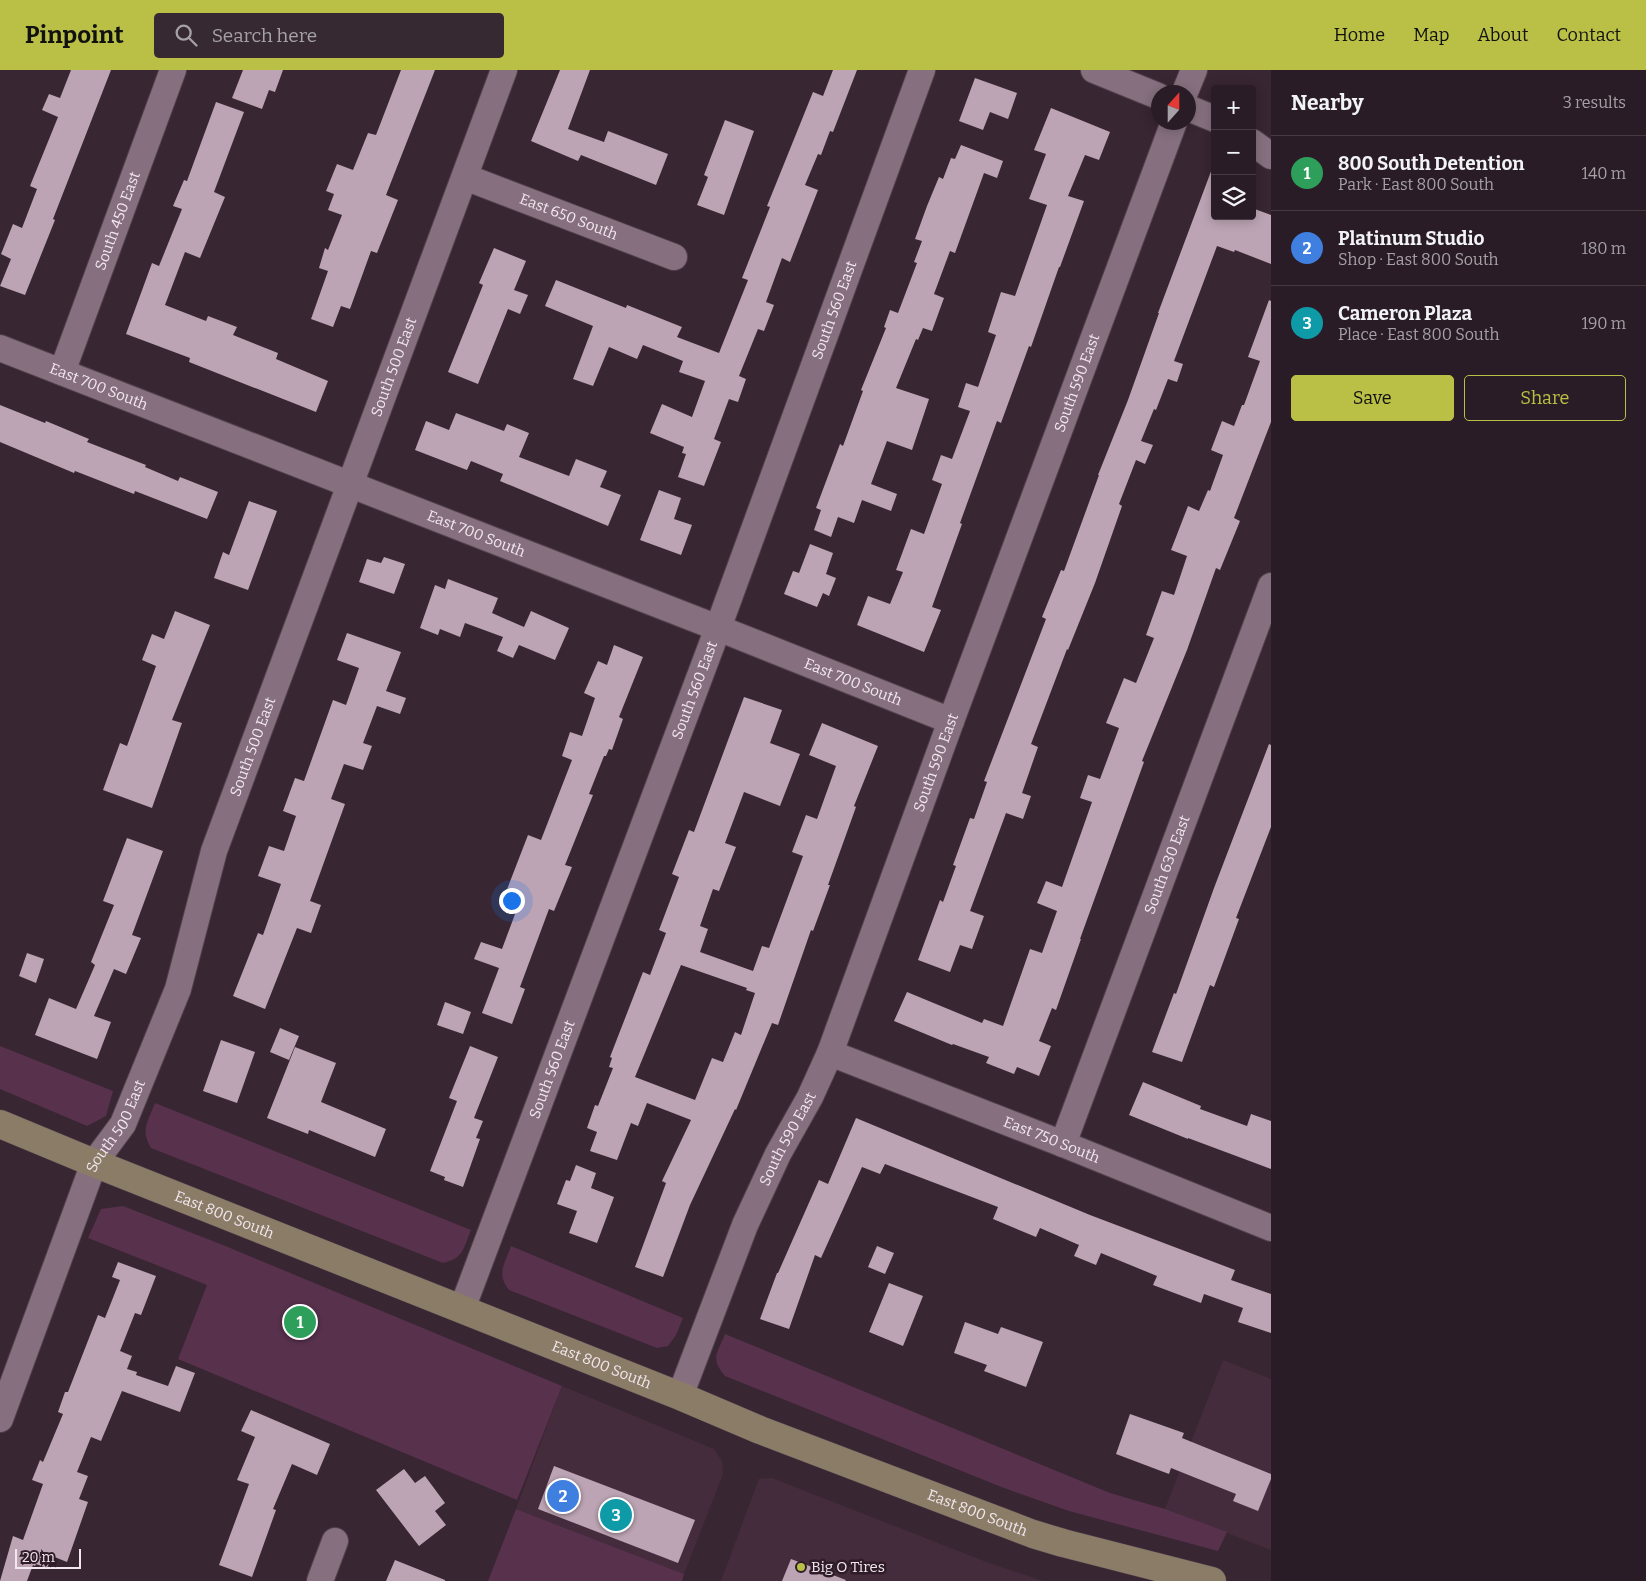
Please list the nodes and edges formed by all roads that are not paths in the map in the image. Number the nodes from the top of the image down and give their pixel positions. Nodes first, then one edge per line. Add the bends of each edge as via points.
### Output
1 (173, 70) edge
2 (504, 70) edge
3 (922, 70) edge
4 (1094, 70) edge
5 (1194, 70) edge
6 (1188, 85) edge
7 (1151, 93) edge
8 (1196, 111) edge
9 (1211, 117) edge
10 (1171, 130) edge
11 (1256, 145) edge
12 (1271, 156) edge
13 (465, 176) junction
14 (674, 257) dead end
15 (0, 348) edge
16 (62, 372) junction
17 (349, 484) junction
18 (1271, 586) edge
19 (718, 628) junction
20 (951, 722) junction
21 (830, 1053) junction
22 (0, 1124) edge
23 (1063, 1144) junction
24 (94, 1163) junction
25 (1271, 1228) edge
26 (462, 1309) junction
27 (680, 1396) junction
28 (0, 1419) edge
29 (335, 1541) dead end
30 (320, 1581) edge
31 (1212, 1581) edge

1 - 16 street, South 450 East
2 - 13 street, South 500 East
3 - 19 street, South 560 East
4 - 7 street
5 - 6 street
8 - 9 street
10 - 20 street, South 590 East
11 - 12 street
13 - 14 street, East 650 South
13 - 17 street, South 500 East
15 - 16 street, East 700 South
16 - 17 street, East 700 South
17 - 19 street, East 700 South
17 - 24 street, South 500 East via 214,851 178,989 123,1124
18 - 23 street, South 630 East
19 - 20 street, East 700 South
19 - 26 street, South 560 East
20 - 21 street, South 590 East
21 - 23 street, East 750 South
21 - 27 street, South 590 East via 745,1225
22 - 24 main road, East 800 South
23 - 25 street, East 750 South
24 - 26 main road, East 800 South
24 - 28 street, South 500 East
26 - 27 main road, East 800 South
27 - 31 main road, East 800 South via 809,1450 1033,1534
29 - 30 street

